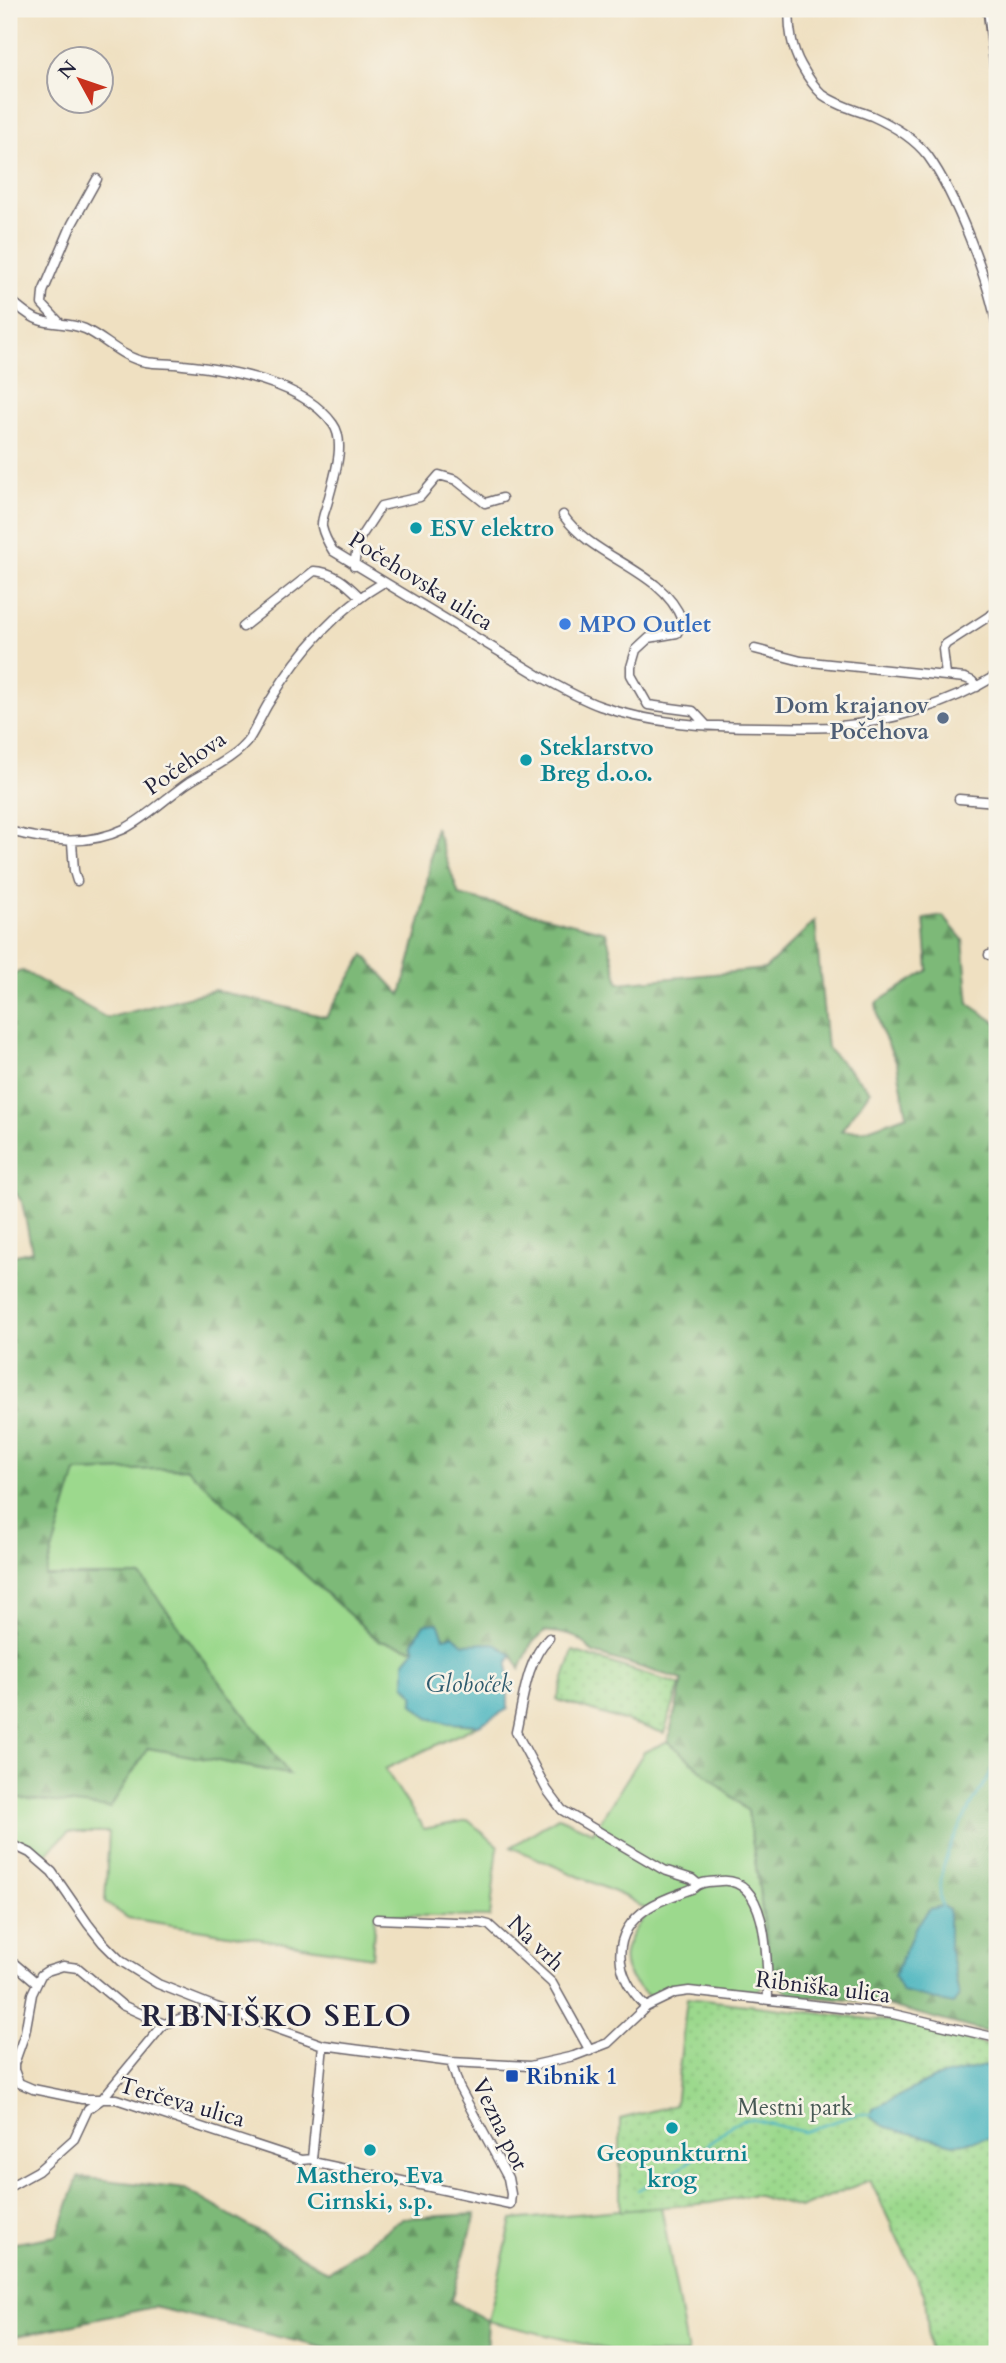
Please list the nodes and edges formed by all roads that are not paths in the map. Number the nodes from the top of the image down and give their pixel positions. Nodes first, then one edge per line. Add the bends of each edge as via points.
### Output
1 (790, 9) edge
2 (990, 9) edge
3 (997, 68) edge
4 (97, 178) dead end
5 (9, 299) edge
6 (59, 322) junction
7 (997, 327) edge
8 (502, 498) dead end
9 (564, 515) dead end
10 (354, 566) junction
11 (384, 582) junction
12 (362, 596) junction
13 (997, 611) edge
14 (243, 627) dead end
15 (755, 649) dead end
16 (946, 675) junction
17 (997, 675) edge
18 (977, 687) junction
19 (707, 726) junction
20 (958, 799) dead end
21 (997, 802) edge
22 (9, 831) edge
23 (72, 842) junction
24 (77, 881) dead end
25 (549, 1638) dead end
26 (9, 1843) edge
27 (698, 1884) junction
28 (377, 1919) dead end
29 (9, 1959) edge
30 (36, 1982) junction
31 (768, 1999) junction
32 (216, 2007) junction
33 (646, 2007) junction
34 (164, 2024) junction
35 (997, 2038) edge
36 (323, 2045) junction
37 (590, 2051) junction
38 (451, 2062) junction
39 (82, 2099) junction
40 (102, 2099) junction
41 (88, 2109) junction
42 (312, 2159) junction
43 (9, 2187) edge
44 (510, 2204) joint

1 - 7 street via 796,57 813,85 842,106 899,130 927,155 964,228
2 - 3 street
4 - 6 street via 43,292 42,304
5 - 6 street, Počehovska ulica via 38,320
6 - 10 street, Počehovska ulica via 89,331 145,362 271,382 323,412 338,432 338,451 322,524 333,551
8 - 10 street via 485,503 456,480 439,475 420,497 380,506 358,541
9 - 19 street via 589,543 659,587 678,610 682,620 677,633 642,643 633,658 631,675 648,705 693,711
10 - 11 street, Počehovska ulica
11 - 12 street, Počehova
11 - 19 street, Počehovska ulica via 570,693 632,714
12 - 14 street via 337,577 314,571
12 - 23 street, Počehova via 317,637 240,749 124,829
13 - 16 street via 946,645
15 - 16 street via 801,661
16 - 18 street via 965,678
17 - 18 street, Počehovska ulica
18 - 19 street, Počehovska ulica via 948,701 882,720 831,727
20 - 21 street
22 - 23 street, Počehova
23 - 24 street
25 - 27 street via 534,1658 516,1732 547,1790 572,1818
26 - 32 street, Ribniška ulica via 52,1872 95,1934 121,1961 158,1984
27 - 31 street via 727,1880 755,1899 766,1956
27 - 33 street via 651,1906 624,1937 620,1966
28 - 37 street, Na vrh via 489,1925 552,1983
29 - 30 street
30 - 34 street via 56,1967 78,1968 122,2005
30 - 39 street, Terčeva ulica via 14,2063 16,2077 25,2087
31 - 33 street, Ribniška ulica via 689,1991
31 - 35 street, Ribniška ulica via 901,2016
32 - 34 street
32 - 36 street, Ribniška ulica
33 - 37 street, Ribniška ulica via 608,2043
34 - 40 street
36 - 38 street, Ribniška ulica
36 - 42 street
37 - 38 street, Ribniška ulica via 530,2066
38 - 44 street, Vezna pot via 508,2178
39 - 40 street, Terčeva ulica
39 - 41 street
40 - 41 street
40 - 42 street, Terčeva ulica via 116,2099 301,2160
41 - 43 street via 69,2144 38,2171
42 - 44 street, Terčeva ulica via 374,2177

